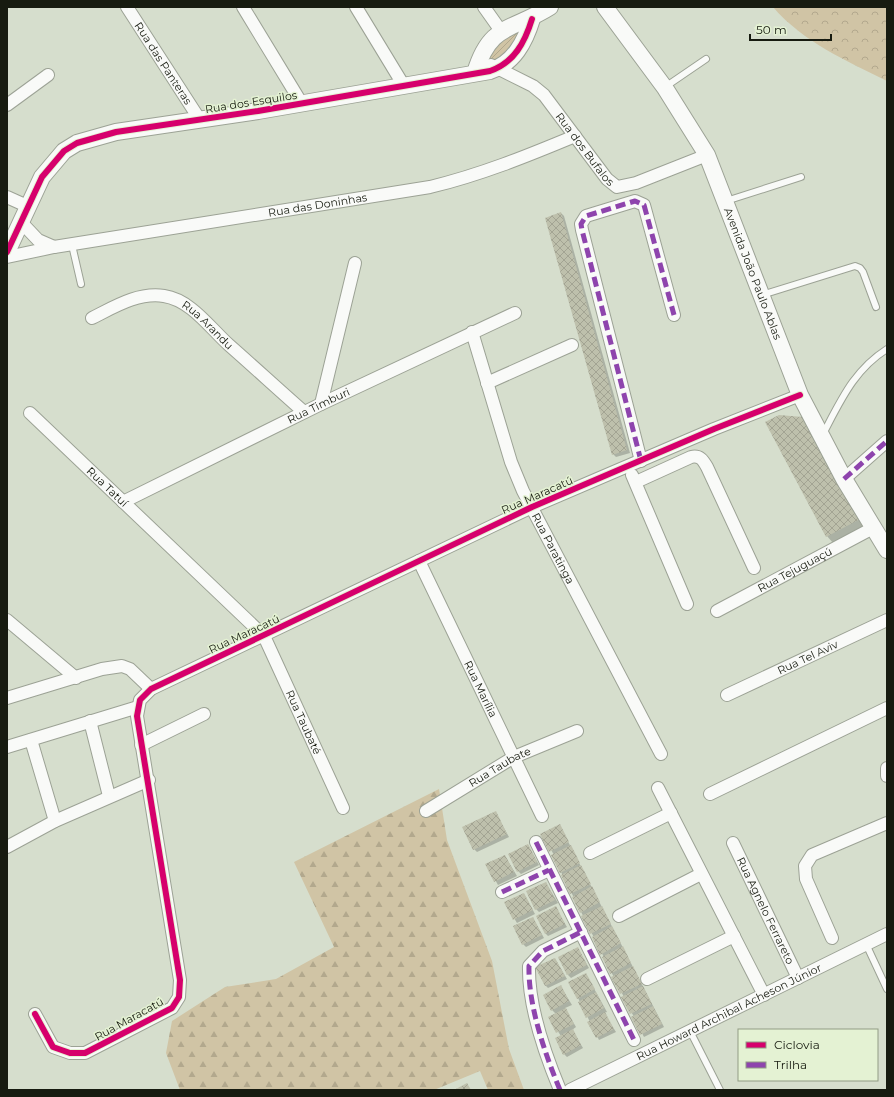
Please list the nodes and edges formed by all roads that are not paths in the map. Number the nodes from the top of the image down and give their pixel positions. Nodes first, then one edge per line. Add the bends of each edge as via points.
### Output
1 (127, 7) edge
2 (243, 7) edge
3 (356, 7) edge
4 (484, 7) edge
5 (550, 7) edge
6 (605, 7) edge
7 (532, 19) junction
8 (501, 31) junction
9 (706, 59) dead end
10 (477, 66) junction
11 (498, 69) junction
12 (48, 75) dead end
13 (404, 86) junction
14 (665, 88) junction
15 (302, 104) junction
16 (7, 105) edge
17 (200, 120) junction
18 (574, 136) junction
19 (707, 155) junction
20 (802, 177) dead end
21 (7, 197) edge
22 (726, 201) junction
23 (27, 206) junction
24 (20, 221) junction
25 (72, 245) junction
26 (54, 247) junction
27 (7, 252) edge
28 (7, 257) edge
29 (355, 263) dead end
30 (81, 284) dead end
31 (762, 295) junction
32 (876, 307) dead end
33 (515, 313) dead end
34 (674, 315) dead end
35 (92, 318) dead end
36 (472, 332) junction
37 (572, 345) dead end
38 (887, 348) edge
39 (487, 383) junction
40 (800, 395) junction
41 (320, 404) junction
42 (304, 412) junction
43 (30, 413) dead end
44 (821, 437) junction
45 (887, 441) edge
46 (641, 461) junction
47 (629, 466) junction
48 (844, 479) junction
49 (636, 482) junction
50 (123, 502) junction
51 (532, 508) junction
52 (873, 528) junction
53 (885, 544) edge
54 (419, 561) junction
55 (754, 568) dead end
56 (687, 604) dead end
57 (716, 611) dead end
58 (7, 620) edge
59 (887, 620) edge
60 (264, 636) junction
61 (76, 678) junction
62 (150, 689) junction
63 (727, 695) dead end
64 (7, 698) edge
65 (138, 707) junction
66 (887, 708) edge
67 (204, 714) dead end
68 (90, 721) junction
69 (577, 731) dead end
70 (31, 740) junction
71 (141, 745) junction
72 (7, 747) edge
73 (661, 754) dead end
74 (514, 757) junction
75 (887, 768) edge
76 (887, 776) edge
77 (149, 780) junction
78 (658, 788) dead end
79 (710, 794) dead end
80 (109, 796) junction
81 (343, 808) dead end
82 (426, 811) dead end
83 (671, 813) junction
84 (542, 816) dead end
85 (55, 821) junction
86 (887, 823) edge
87 (536, 842) dead end
88 (733, 843) dead end
89 (7, 847) edge
90 (590, 853) dead end
91 (549, 870) junction
92 (701, 874) junction
93 (502, 892) dead end
94 (619, 916) dead end
95 (581, 932) junction
96 (887, 934) edge
97 (734, 936) junction
98 (832, 938) dead end
99 (866, 944) junction
100 (798, 978) junction
101 (647, 979) dead end
102 (887, 988) edge
103 (764, 995) junction
104 (35, 1014) dead end
105 (690, 1031) junction
106 (634, 1040) dead end
107 (560, 1090) edge
108 (570, 1090) edge
109 (720, 1090) edge

1 - 17 street, Rua das Panteras
2 - 15 street
3 - 13 street
4 - 8 street
5 - 7 street
6 - 14 street, Avenida João Paulo Ablas
7 - 8 street
7 - 11 street via 522,44 512,58
8 - 10 street via 488,44
9 - 14 lane
10 - 11 street, Rua dos Esquilos
10 - 13 street, Rua dos Esquilos
11 - 18 street, Rua dos Bufalos via 533,86 544,95
12 - 16 street
13 - 15 street, Rua dos Esquilos
14 - 19 street, Avenida João Paulo Ablas
15 - 17 street, Rua dos Esquilos
17 - 23 street, Rua dos Esquilos via 116,132 78,143 54,161 42,177
18 - 19 street, Rua dos Bufalos via 607,179 617,187 636,183
18 - 25 street, Rua das Doninhas via 506,165 430,187
19 - 22 street, Avenida João Paulo Ablas
20 - 22 lane
21 - 23 street
22 - 31 street, Avenida João Paulo Ablas
23 - 24 street, Rua dos Esquilos
24 - 26 street via 38,240
24 - 27 street, Rua dos Esquilos
25 - 26 street, Rua das Doninhas
25 - 30 lane
26 - 28 street, Rua das Doninhas
29 - 41 street
31 - 32 lane via 854,266 863,272
31 - 40 street, Avenida João Paulo Ablas
33 - 36 street, Rua Timburi
34 - 46 street via 644,205 635,201 586,216 581,224 582,230
35 - 42 street, Rua Arandu via 127,301 150,296 164,296 180,302 202,318
36 - 39 street, Rua Paratinga
36 - 41 street, Rua Timburi
37 - 39 street
38 - 44 lane via 873,358 852,381
39 - 51 street, Rua Paratinga via 512,462
40 - 44 street, Avenida João Paulo Ablas
40 - 46 street, Rua Maracatú
41 - 42 street, Rua Timburi
42 - 50 street, Rua Timburi
43 - 50 street, Rua Tatuí
44 - 48 street, Avenida João Paulo Ablas
45 - 48 street
46 - 47 street, Rua Maracatú
47 - 49 street
47 - 51 street, Rua Maracatú
48 - 52 street, Avenida João Paulo Ablas
49 - 55 street via 691,457 701,458
49 - 56 street
50 - 60 street, Rua Tatuí
51 - 54 street, Rua Maracatú
51 - 73 street, Rua Paratinga
52 - 53 street, Avenida João Paulo Ablas
52 - 57 street, Rua Tejuguaçú
54 - 60 street, Rua Maracatú
54 - 74 street, Rua Marília
58 - 61 street
59 - 63 street, Rua Tel Aviv
60 - 62 street, Rua Maracatú
60 - 81 street, Rua Taubaté
61 - 62 street via 122,666 130,669
61 - 64 street
62 - 65 street, Rua Maracatú via 140,700
65 - 68 street
65 - 71 street, Rua Maracatú
66 - 79 street
67 - 71 street
68 - 70 street
68 - 80 street
69 - 74 street, Rua Taubate
70 - 72 street
70 - 85 street
71 - 77 street, Rua Maracatú
74 - 82 street, Rua Taubate
74 - 84 street, Rua Marília
75 - 76 street
77 - 80 street
77 - 104 street, Rua Maracatú via 180,980 176,1003 172,1008 85,1053 70,1053 53,1047
78 - 83 street
80 - 85 street
83 - 90 street
83 - 92 street
85 - 89 street
86 - 98 street via 812,855 805,866 806,879
87 - 91 street
88 - 100 street, Rua Agnelo Ferrareto
91 - 93 street
91 - 95 street
92 - 94 street
92 - 97 street
95 - 106 street
95 - 107 street via 543,951 529,966 528,978 541,1041
96 - 99 street, Rua Howard Archibal Acheson Júnior
97 - 101 street
97 - 103 street
99 - 100 street, Rua Howard Archibal Acheson Júnior
99 - 102 lane
100 - 103 street, Rua Howard Archibal Acheson Júnior
103 - 105 street, Rua Howard Archibal Acheson Júnior
105 - 108 street, Rua Howard Archibal Acheson Júnior
105 - 109 lane

